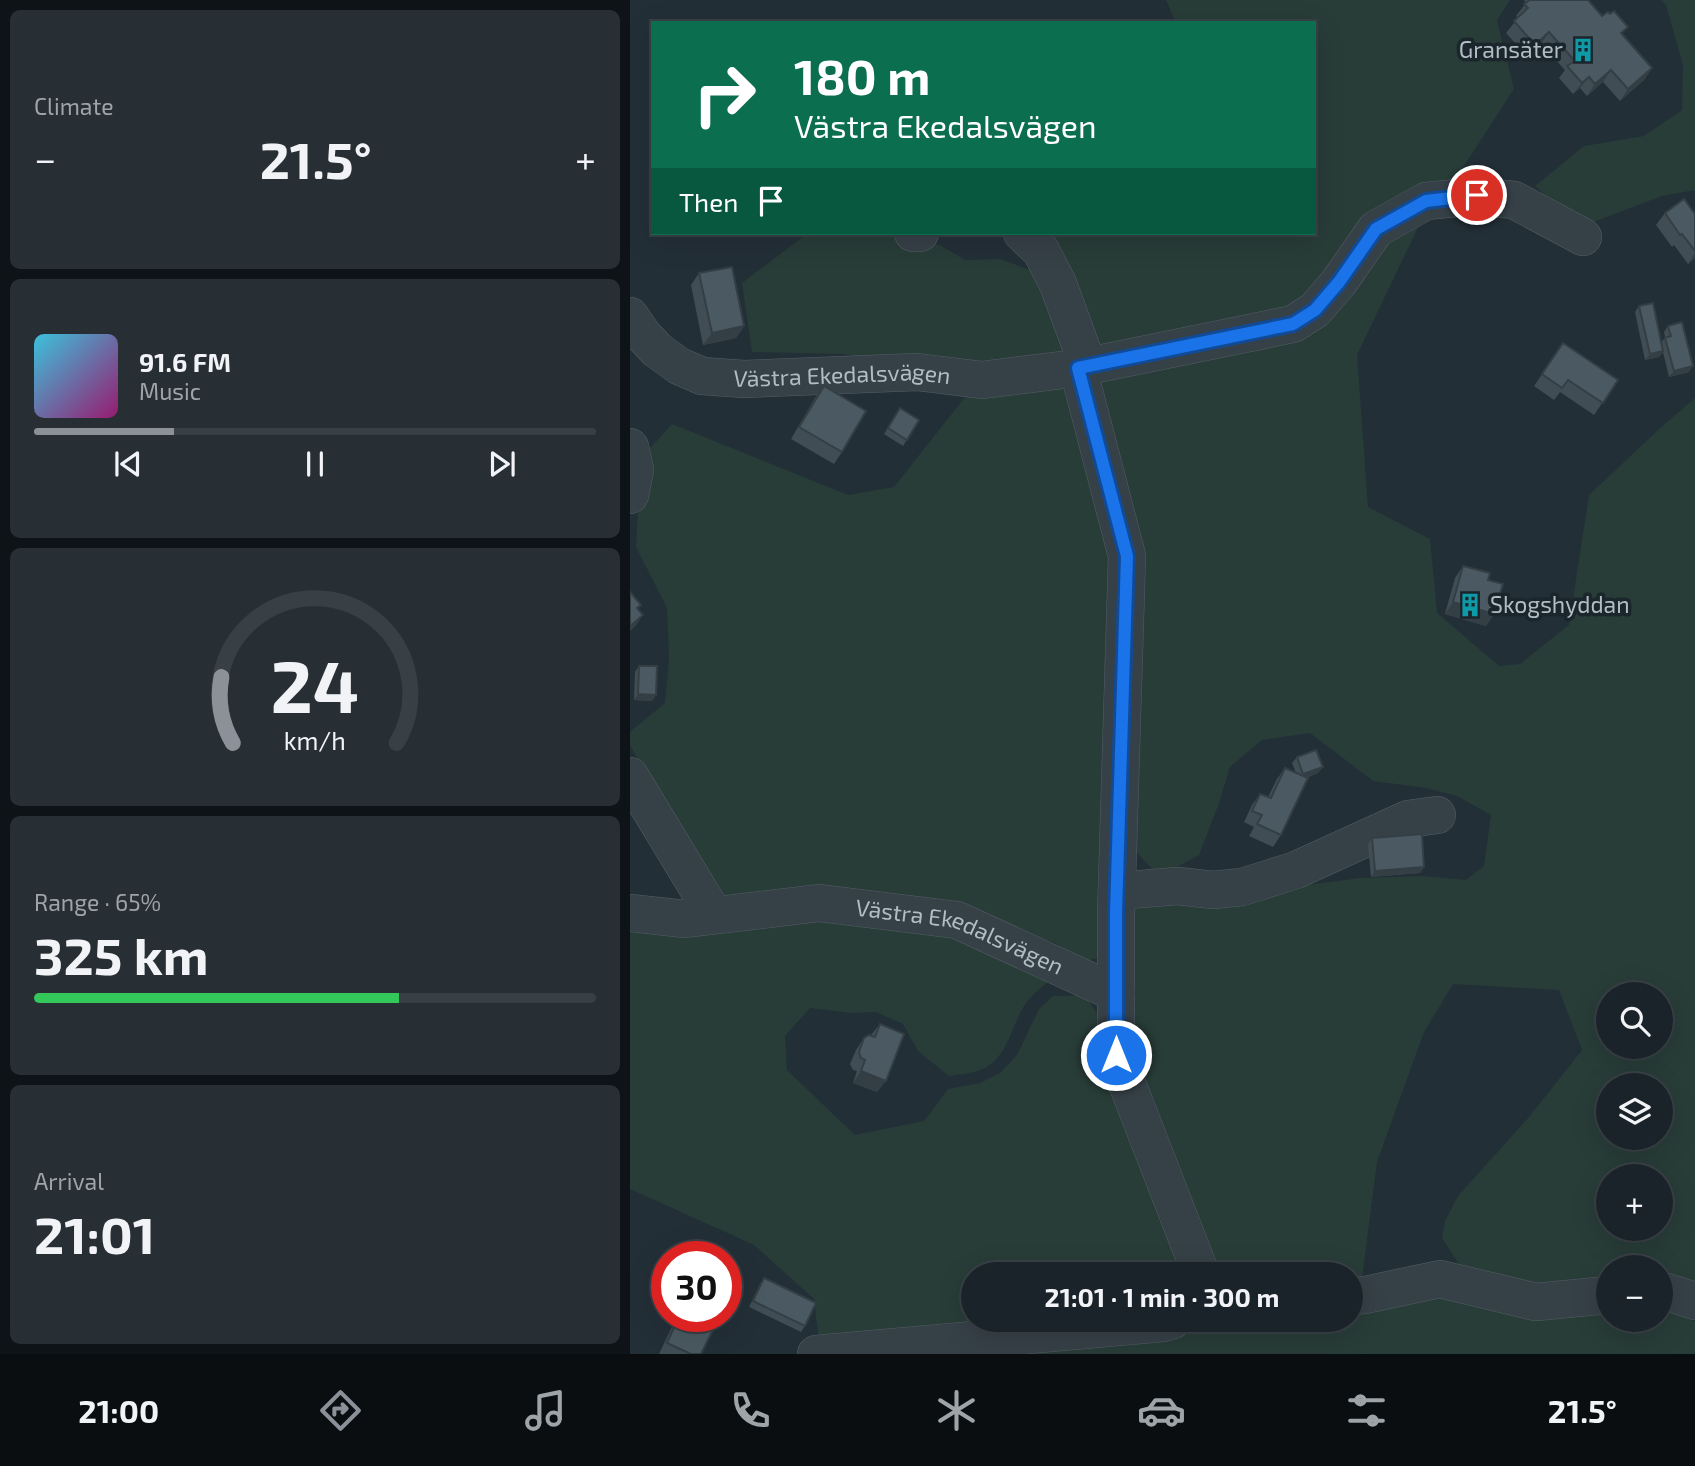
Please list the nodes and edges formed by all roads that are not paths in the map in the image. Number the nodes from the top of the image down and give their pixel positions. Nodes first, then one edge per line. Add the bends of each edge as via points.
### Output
1 (1024, 235) edge
2 (1583, 237) dead end
3 (630, 316) edge
4 (1083, 367) junction
5 (630, 447) edge
6 (630, 495) edge
7 (630, 776) edge
8 (1437, 815) dead end
9 (1117, 891) junction
10 (630, 913) edge
11 (714, 915) junction
12 (1116, 993) junction
13 (1196, 1262) edge
14 (1673, 1294) edge
15 (1363, 1295) edge
16 (1596, 1296) edge
17 (1695, 1301) edge
18 (1063, 1332) edge
19 (817, 1354) edge

1 - 4 street via 1041,251 1058,284
2 - 4 street, Västra Ekedalsvägen via 1514,200 1477,195 1426,201 1376,229 1315,310 1293,324
3 - 4 street, Västra Ekedalsvägen via 657,350 702,376 744,379 917,372 982,380
4 - 9 street via 1127,556
5 - 6 street via 635,470
7 - 11 street
8 - 9 street via 1408,819 1296,870 1242,887
9 - 12 street
10 - 11 street, Västra Ekedalsvägen via 685,919
11 - 12 street, Västra Ekedalsvägen via 819,903 957,920
12 - 13 street via 1116,1055
14 - 17 street
15 - 16 street via 1440,1279 1536,1302
18 - 19 street

